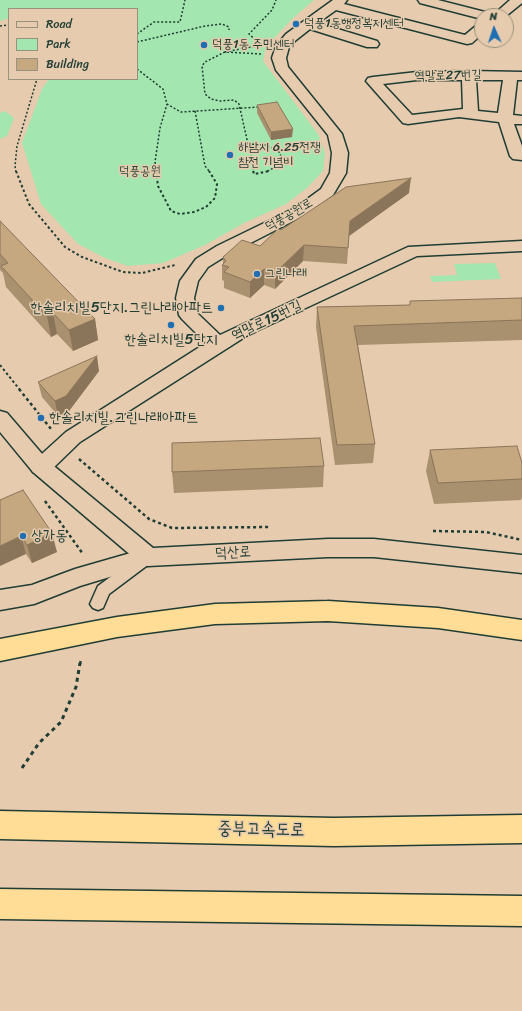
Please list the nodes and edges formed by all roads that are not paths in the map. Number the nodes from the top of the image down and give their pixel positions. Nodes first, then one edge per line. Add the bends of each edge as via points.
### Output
1 (424, 0) edge
2 (518, 0) edge
3 (337, 2) edge
4 (508, 8) edge
5 (474, 13) edge
6 (308, 24) junction
7 (474, 34) edge
8 (372, 44) dead end
9 (468, 76) junction
10 (516, 76) edge
11 (471, 115) junction
12 (505, 118) junction
13 (522, 120) edge
14 (518, 156) dead end
15 (522, 238) edge
16 (522, 246) edge
17 (504, 247) junction
18 (218, 344) junction
19 (0, 418) edge
20 (41, 467) junction
21 (148, 557) junction
22 (522, 564) edge
23 (0, 600) edge
24 (98, 604) dead end
25 (522, 630) edge
26 (0, 650) edge
27 (0, 825) edge
28 (522, 829) edge
29 (0, 904) edge
30 (522, 911) edge

1 - 5 street
2 - 4 street
3 - 6 street
3 - 7 street via 467,40
6 - 8 street
6 - 18 street, 덕풍공원로 via 283,46 278,58 281,67 335,134 340,153 338,173 327,192 301,212 223,250 202,263 196,270 189,281 185,298 188,315
9 - 10 street, 역말로27번길
9 - 11 street
9 - 11 street, 역말로27번길 via 417,76 373,82 408,120 459,113
10 - 12 street
11 - 12 street
12 - 13 street
12 - 14 street
15 - 17 street
16 - 17 street, 역말로15번길
17 - 18 street, 역말로15번길 via 414,251
18 - 20 street, 역말로15번길 via 73,437
19 - 20 street
20 - 21 street
21 - 22 street, 덕산로 via 374,548
21 - 23 street, 덕산로 via 75,578 34,594
21 - 24 lane via 103,590
25 - 26 highway via 438,618 328,611 215,614 117,627
27 - 28 highway, 중부고속도로 via 334,832
29 - 30 highway

